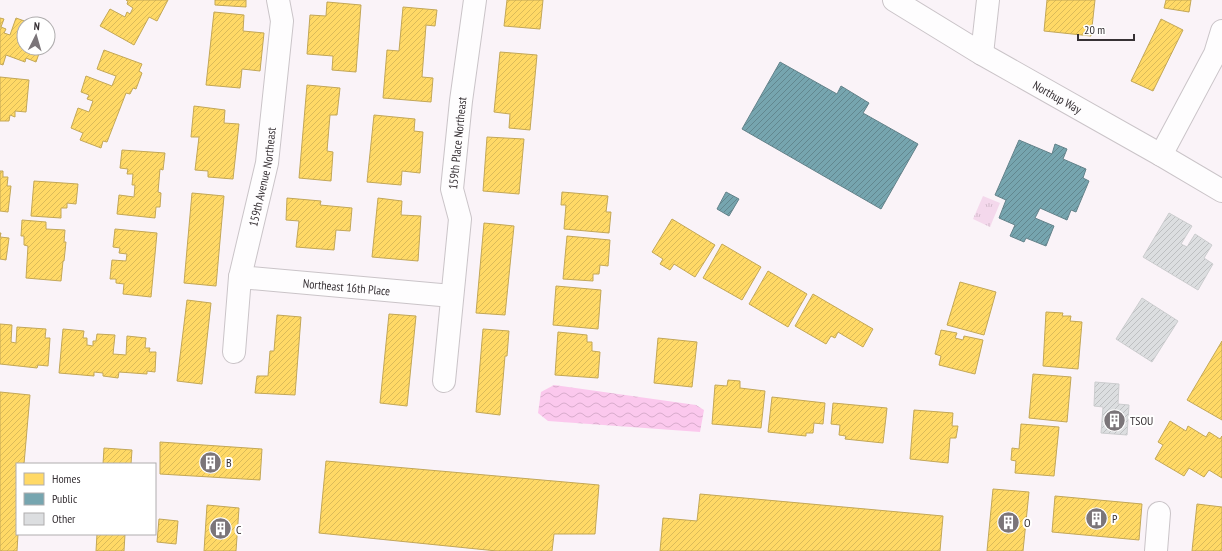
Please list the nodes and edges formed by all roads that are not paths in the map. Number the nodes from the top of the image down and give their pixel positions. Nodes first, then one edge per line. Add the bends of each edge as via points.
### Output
1 (278, 0) edge
2 (475, 0) edge
3 (894, 0) edge
4 (988, 0) edge
5 (1222, 31) edge
6 (982, 54) junction
7 (1161, 155) junction
8 (1222, 191) edge
9 (240, 277) junction
10 (452, 296) junction
11 (234, 352) dead end
12 (444, 381) dead end
13 (1159, 514) dead end
14 (1156, 551) edge

1 - 9 street, 159th Avenue Northeast via 282,21 267,163
2 - 10 street, 159th Place Northeast via 452,189 460,218
3 - 6 street, Northup Way
4 - 6 street
5 - 7 street via 1215,54
6 - 7 street, Northup Way
7 - 8 street, Northup Way
9 - 10 street, Northeast 16th Place
9 - 11 street, 159th Avenue Northeast
10 - 12 street, 159th Place Northeast
13 - 14 street

